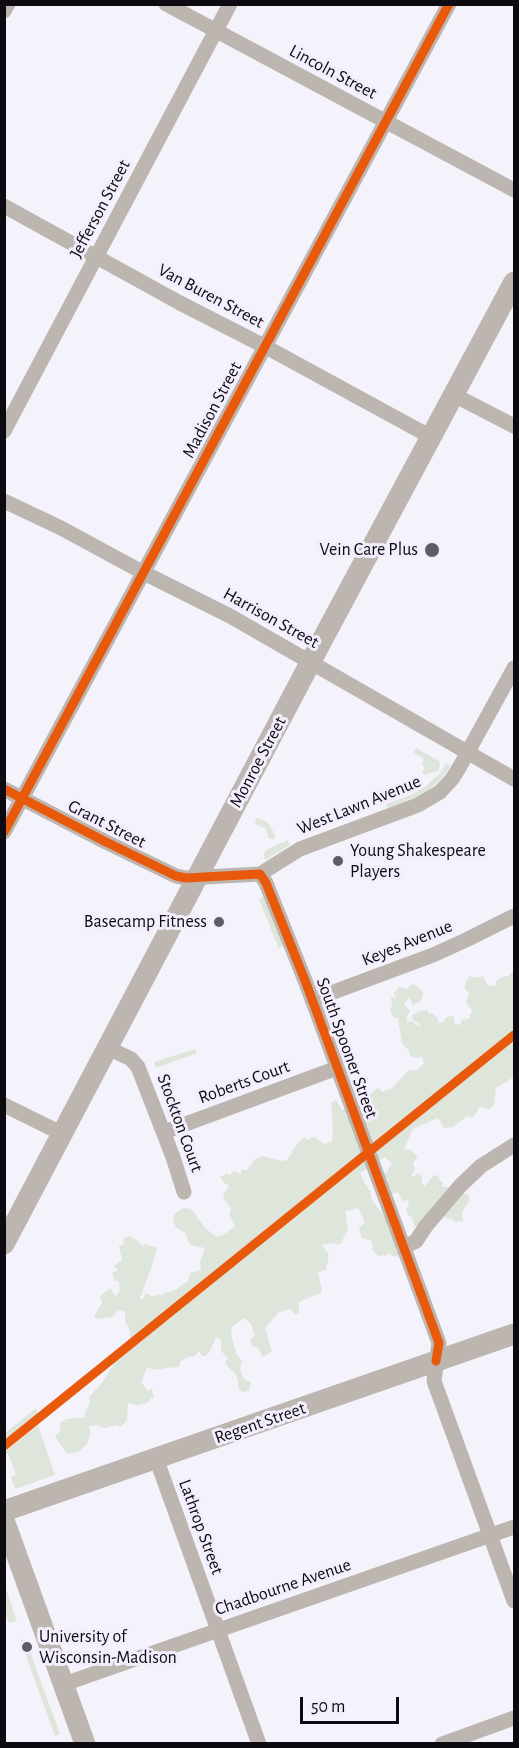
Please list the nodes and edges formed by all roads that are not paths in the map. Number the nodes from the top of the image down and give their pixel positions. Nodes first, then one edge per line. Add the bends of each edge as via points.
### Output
1 (8, 4) edge
2 (166, 4) edge
3 (230, 4) edge
4 (449, 4) edge
5 (4, 11) edge
6 (216, 32) junction
7 (386, 122) junction
8 (514, 190) edge
9 (4, 206) edge
10 (97, 257) junction
11 (514, 282) edge
12 (266, 347) junction
13 (454, 395) junction
14 (514, 426) edge
15 (4, 431) edge
16 (431, 437) junction
17 (4, 501) edge
18 (144, 573) junction
19 (311, 662) junction
20 (514, 668) edge
21 (468, 752) junction
22 (514, 778) edge
23 (4, 789) edge
24 (22, 799) junction
25 (4, 832) edge
26 (260, 874) junction
27 (198, 877) junction
28 (514, 915) edge
29 (312, 1000) junction
30 (108, 1048) junction
31 (337, 1068) junction
32 (4, 1105) edge
33 (164, 1132) junction
34 (63, 1134) junction
35 (514, 1145) edge
36 (183, 1192) dead end
37 (4, 1244) edge
38 (404, 1247) junction
39 (514, 1334) edge
40 (436, 1361) junction
41 (156, 1458) junction
42 (4, 1511) edge
43 (4, 1520) edge
44 (514, 1527) edge
45 (491, 1535) junction
46 (514, 1601) edge
47 (218, 1630) junction
48 (64, 1684) junction
49 (514, 1718) edge
50 (85, 1743) edge
51 (259, 1743) edge
52 (442, 1743) edge

1 - 5 street
2 - 6 street, Lincoln Street
3 - 6 street, Jefferson Street
4 - 7 street, Madison Street
6 - 7 street, Lincoln Street
6 - 10 street, Jefferson Street
7 - 8 street, Lincoln Street
7 - 12 street, Madison Street
9 - 10 street, Van Buren Street
10 - 12 street, Van Buren Street
10 - 15 street, Jefferson Street
11 - 13 main road, Monroe Street
12 - 16 street, Van Buren Street
12 - 18 street, Madison Street
13 - 14 street
13 - 16 main road, Monroe Street
16 - 19 main road, Monroe Street
17 - 18 street, Harrison Street
18 - 19 street, Harrison Street
18 - 24 street, Madison Street
19 - 21 street, Harrison Street
19 - 27 main road, Monroe Street
20 - 21 street, West Lawn Avenue
21 - 22 street, Harrison Street
21 - 26 street, West Lawn Avenue via 452,779 432,798 300,849
23 - 24 street, Grant Street
24 - 25 street, Madison Street
24 - 27 street, Grant Street via 176,876
26 - 27 street
26 - 29 street, South Spooner Street via 269,887
27 - 30 main road, Monroe Street
28 - 29 street, Keyes Avenue via 433,955
29 - 31 street, South Spooner Street
30 - 33 street, Stockton Court via 136,1064
30 - 34 main road, Monroe Street
31 - 33 street, Roberts Court
31 - 38 street, South Spooner Street
32 - 34 street
33 - 36 street, Stockton Court
34 - 37 main road, Monroe Street
35 - 38 street via 481,1166 416,1241
38 - 40 street, South Spooner Street via 439,1342
39 - 40 main road, Regent Street
40 - 41 main road, Regent Street
40 - 45 street, South Spooner Street via 435,1381
41 - 42 main road, Regent Street
41 - 47 street, Lathrop Street
43 - 48 main road
44 - 45 street, Chadbourne Avenue
45 - 46 street, South Spooner Street
45 - 47 street, Chadbourne Avenue
47 - 48 street, Chadbourne Avenue
47 - 51 street, Lathrop Street
48 - 50 main road
49 - 52 street

